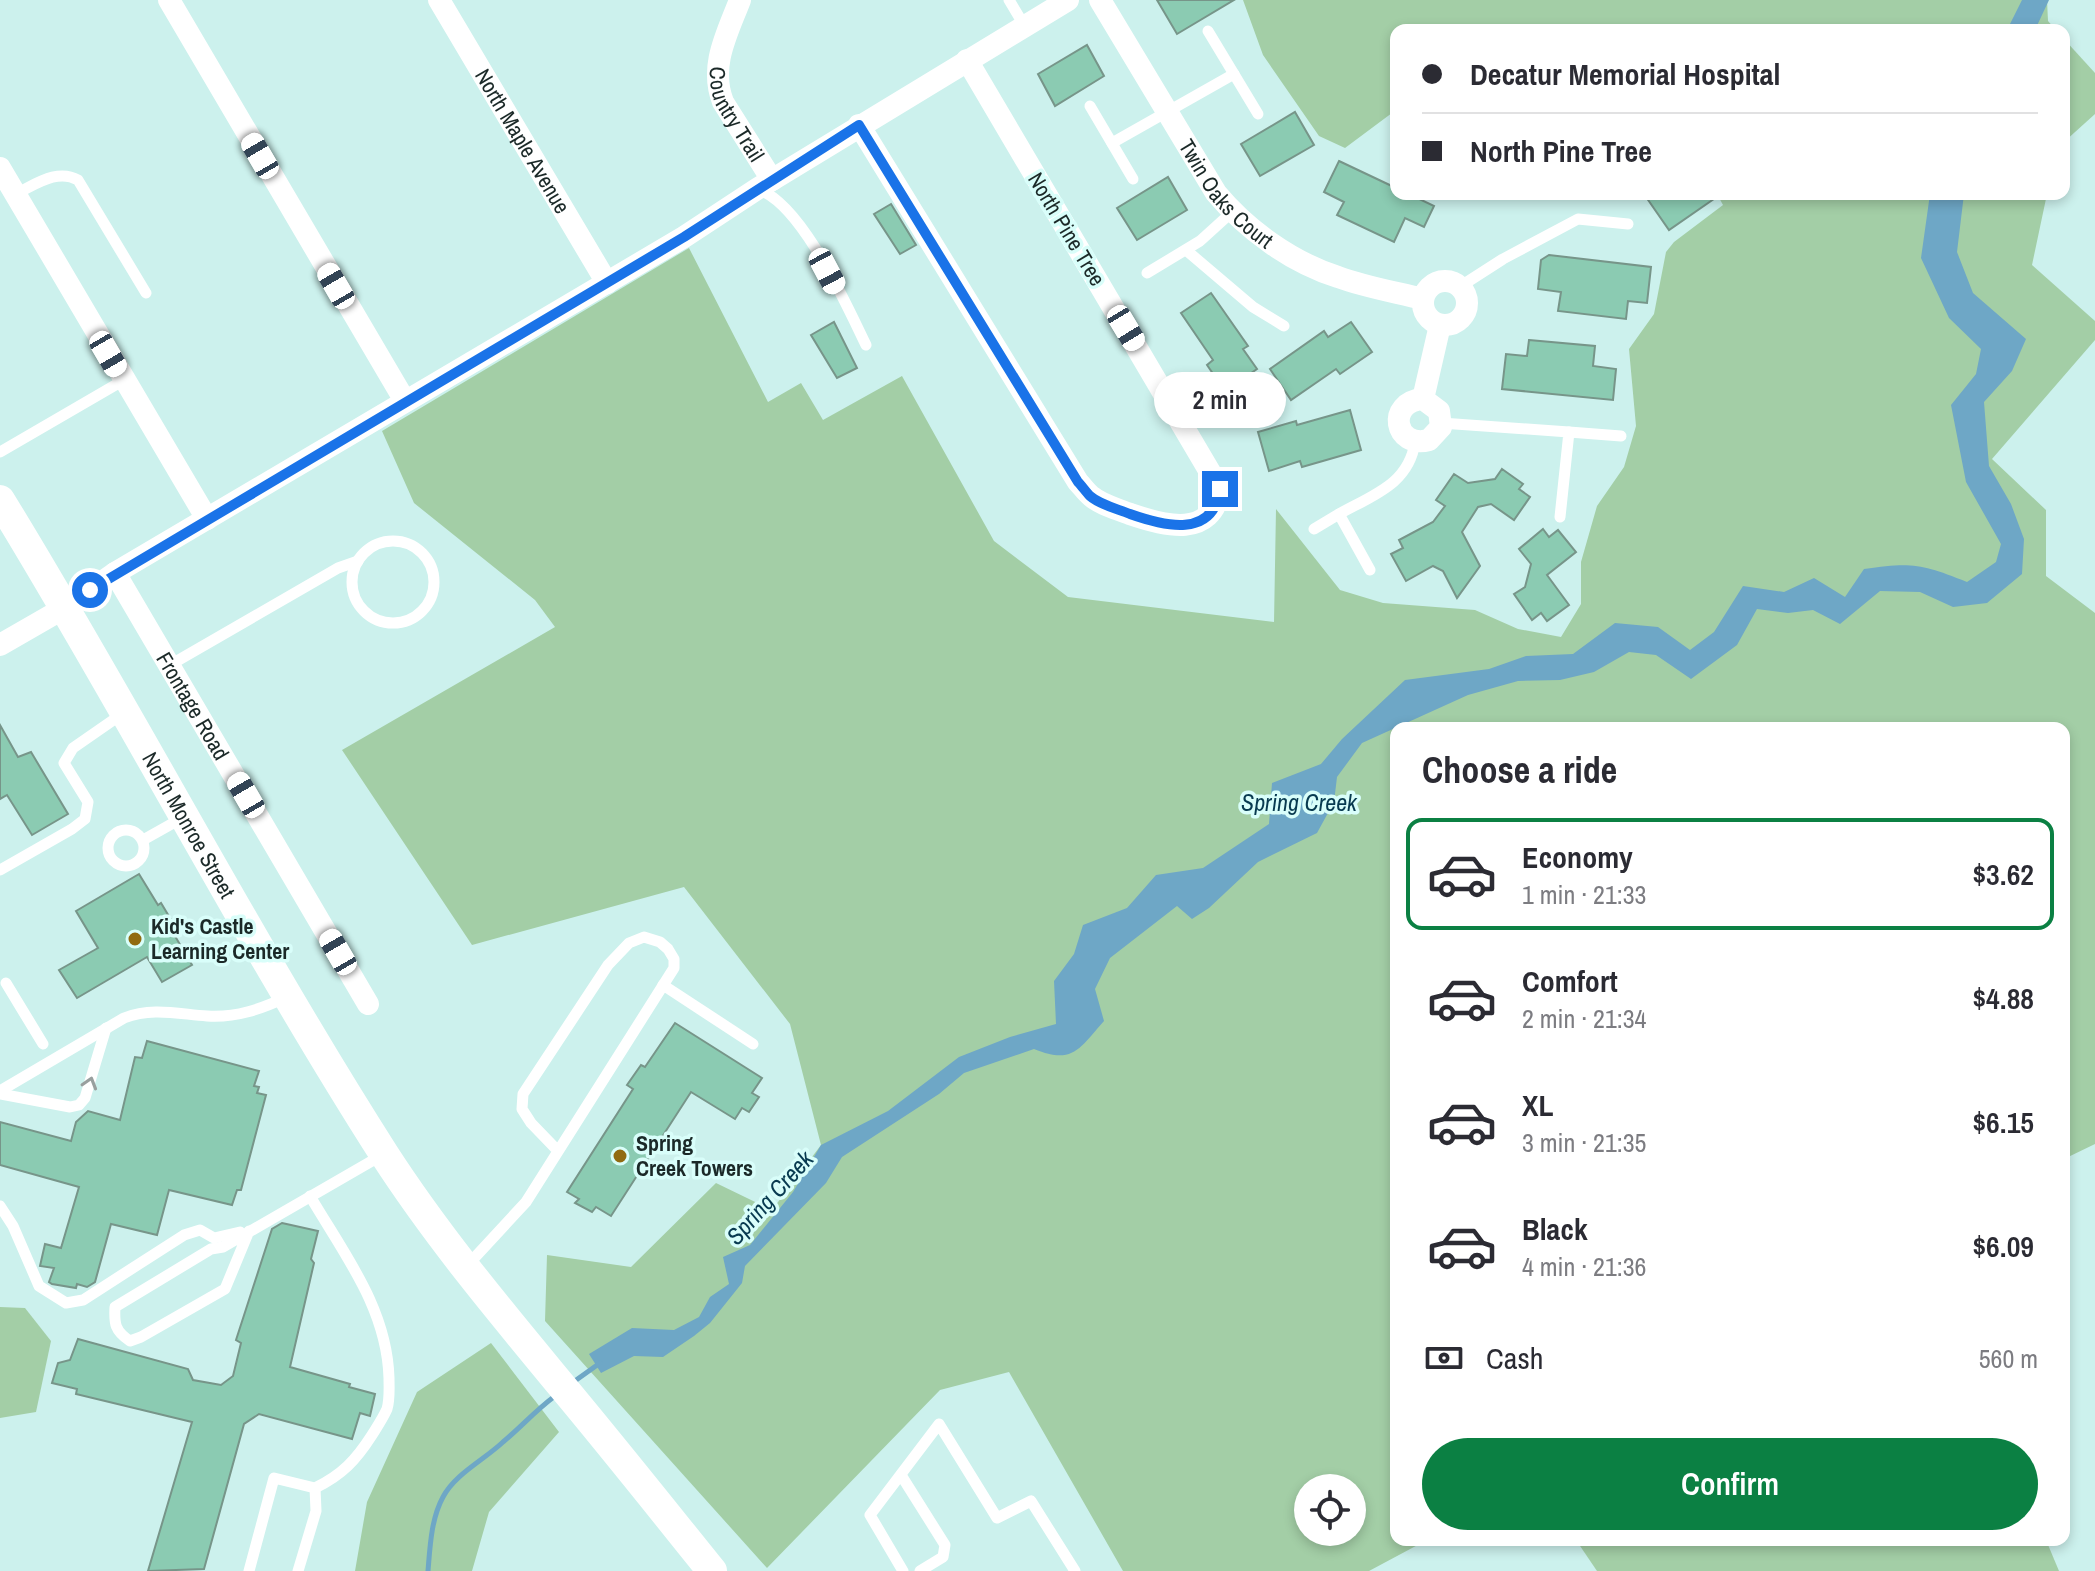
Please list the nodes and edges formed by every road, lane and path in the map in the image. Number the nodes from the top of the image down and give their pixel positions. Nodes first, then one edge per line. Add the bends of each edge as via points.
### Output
1 (169, 0) edge
2 (439, 0) edge
3 (740, 0) edge
4 (1009, 0) edge
5 (1068, 0) edge
6 (1100, 0) edge
7 (1024, 25) junction
8 (1208, 31) dead end
9 (967, 60) junction
10 (1234, 74) junction
11 (1090, 106) dead end
12 (1168, 112) junction
13 (1258, 114) dead end
14 (859, 125) junction
15 (1112, 143) junction
16 (0, 168) edge
17 (1133, 179) dead end
18 (764, 184) junction
19 (15, 194) junction
20 (1232, 212) junction
21 (1628, 224) dead end
22 (1186, 250) junction
23 (1147, 273) dead end
24 (607, 283) junction
25 (1461, 286) junction
26 (146, 293) dead end
27 (1423, 299) junction
28 (1440, 325) junction
29 (1284, 326) dead end
30 (866, 345) dead end
31 (124, 380) junction
32 (1423, 399) junction
33 (405, 401) junction
34 (1441, 423) junction
35 (1569, 432) junction
36 (1621, 436) dead end
37 (1415, 442) junction
38 (0, 452) edge
39 (0, 500) edge
40 (1339, 514) junction
41 (1560, 517) dead end
42 (207, 519) junction
43 (1314, 529) dead end
44 (358, 561) junction
45 (1370, 570) dead end
46 (115, 573) junction
47 (66, 607) junction
48 (0, 645) edge
49 (170, 665) junction
50 (123, 713) junction
51 (184, 817) junction
52 (143, 840) dead end
53 (0, 870) edge
54 (2, 981) edge
55 (663, 985) junction
56 (289, 996) junction
57 (368, 1004) dead end
58 (106, 1028) junction
59 (43, 1044) dead end
60 (753, 1044) dead end
61 (0, 1092) edge
62 (558, 1151) junction
63 (384, 1154) junction
64 (310, 1196) junction
65 (0, 1206) edge
66 (249, 1231) junction
67 (465, 1268) junction
68 (901, 1475) junction
69 (315, 1488) junction
70 (249, 1571) edge
71 (298, 1571) edge
72 (712, 1571) edge
73 (903, 1571) edge
74 (920, 1571) edge
75 (1075, 1571) edge

1 - 33 street
2 - 24 street, North Maple Avenue
3 - 18 street, Country Trail via 718,60 718,89
4 - 7 lane
5 - 7 street
6 - 12 street, Twin Oaks Court
7 - 9 street
8 - 10 lane
9 - 14 street
9 - 14 street, North Pine Tree via 1220,489 1218,502 1200,520 1183,527 1156,523 1092,498 1078,482
10 - 12 lane
10 - 13 lane
11 - 15 lane
12 - 15 lane
12 - 20 street, Twin Oaks Court
14 - 18 street
15 - 17 lane
16 - 19 street
18 - 24 street
18 - 30 lane via 803,229
19 - 26 lane via 57,175 78,180
19 - 31 street
20 - 22 lane
20 - 27 street, Twin Oaks Court via 1335,277
21 - 25 lane via 1578,219
22 - 23 lane
22 - 29 lane
24 - 33 street
25 - 27 street via 1441,281 1426,290
25 - 28 street via 1468,299 1466,313 1455,323
27 - 28 street via 1428,317
28 - 32 street
31 - 38 lane
31 - 42 street
32 - 34 street via 1439,411
32 - 37 street via 1403,407 1398,421 1403,434
33 - 42 street
34 - 35 lane
34 - 37 street via 1434,437
35 - 36 lane
35 - 41 lane
37 - 40 lane via 1413,458 1401,476
39 - 47 street, North Monroe Street
40 - 43 lane
40 - 45 lane
42 - 46 street
44 - 44 lane via 379,542 407,542 429,560 434,573 430,600 411,619 398,623 372,618 352,585
44 - 49 lane
46 - 47 street
46 - 49 street, Frontage Road
47 - 48 street
47 - 50 street, North Monroe Street
49 - 57 street, Frontage Road
50 - 51 street, North Monroe Street
50 - 53 lane via 73,748 64,763 88,802 85,819
51 - 52 lane
51 - 56 street, North Monroe Street
54 - 59 lane
55 - 60 lane
55 - 62 lane
55 - 62 lane via 674,968 668,949 644,937 629,943 608,965 523,1094 522,1109
56 - 58 lane via 256,1012 139,1012
56 - 63 street, North Monroe Street
58 - 61 lane
61 -> 58 lane via 79,1105
62 - 67 lane via 526,1202
63 - 64 lane
63 - 67 street, North Monroe Street
64 - 66 lane
64 - 69 lane via 375,1307 389,1390 384,1415 352,1464
65 - 66 lane via 39,1286 66,1303 93,1295 184,1235 200,1230 214,1238
66 - 66 lane via 115,1307 114,1324 120,1334 130,1341 141,1337 225,1289
67 - 72 street, North Monroe Street
68 - 73 lane via 870,1515
68 - 74 lane via 945,1545 943,1557
68 - 75 lane via 939,1424 997,1518 1031,1501
69 - 70 lane via 274,1478
69 - 71 lane via 316,1511

